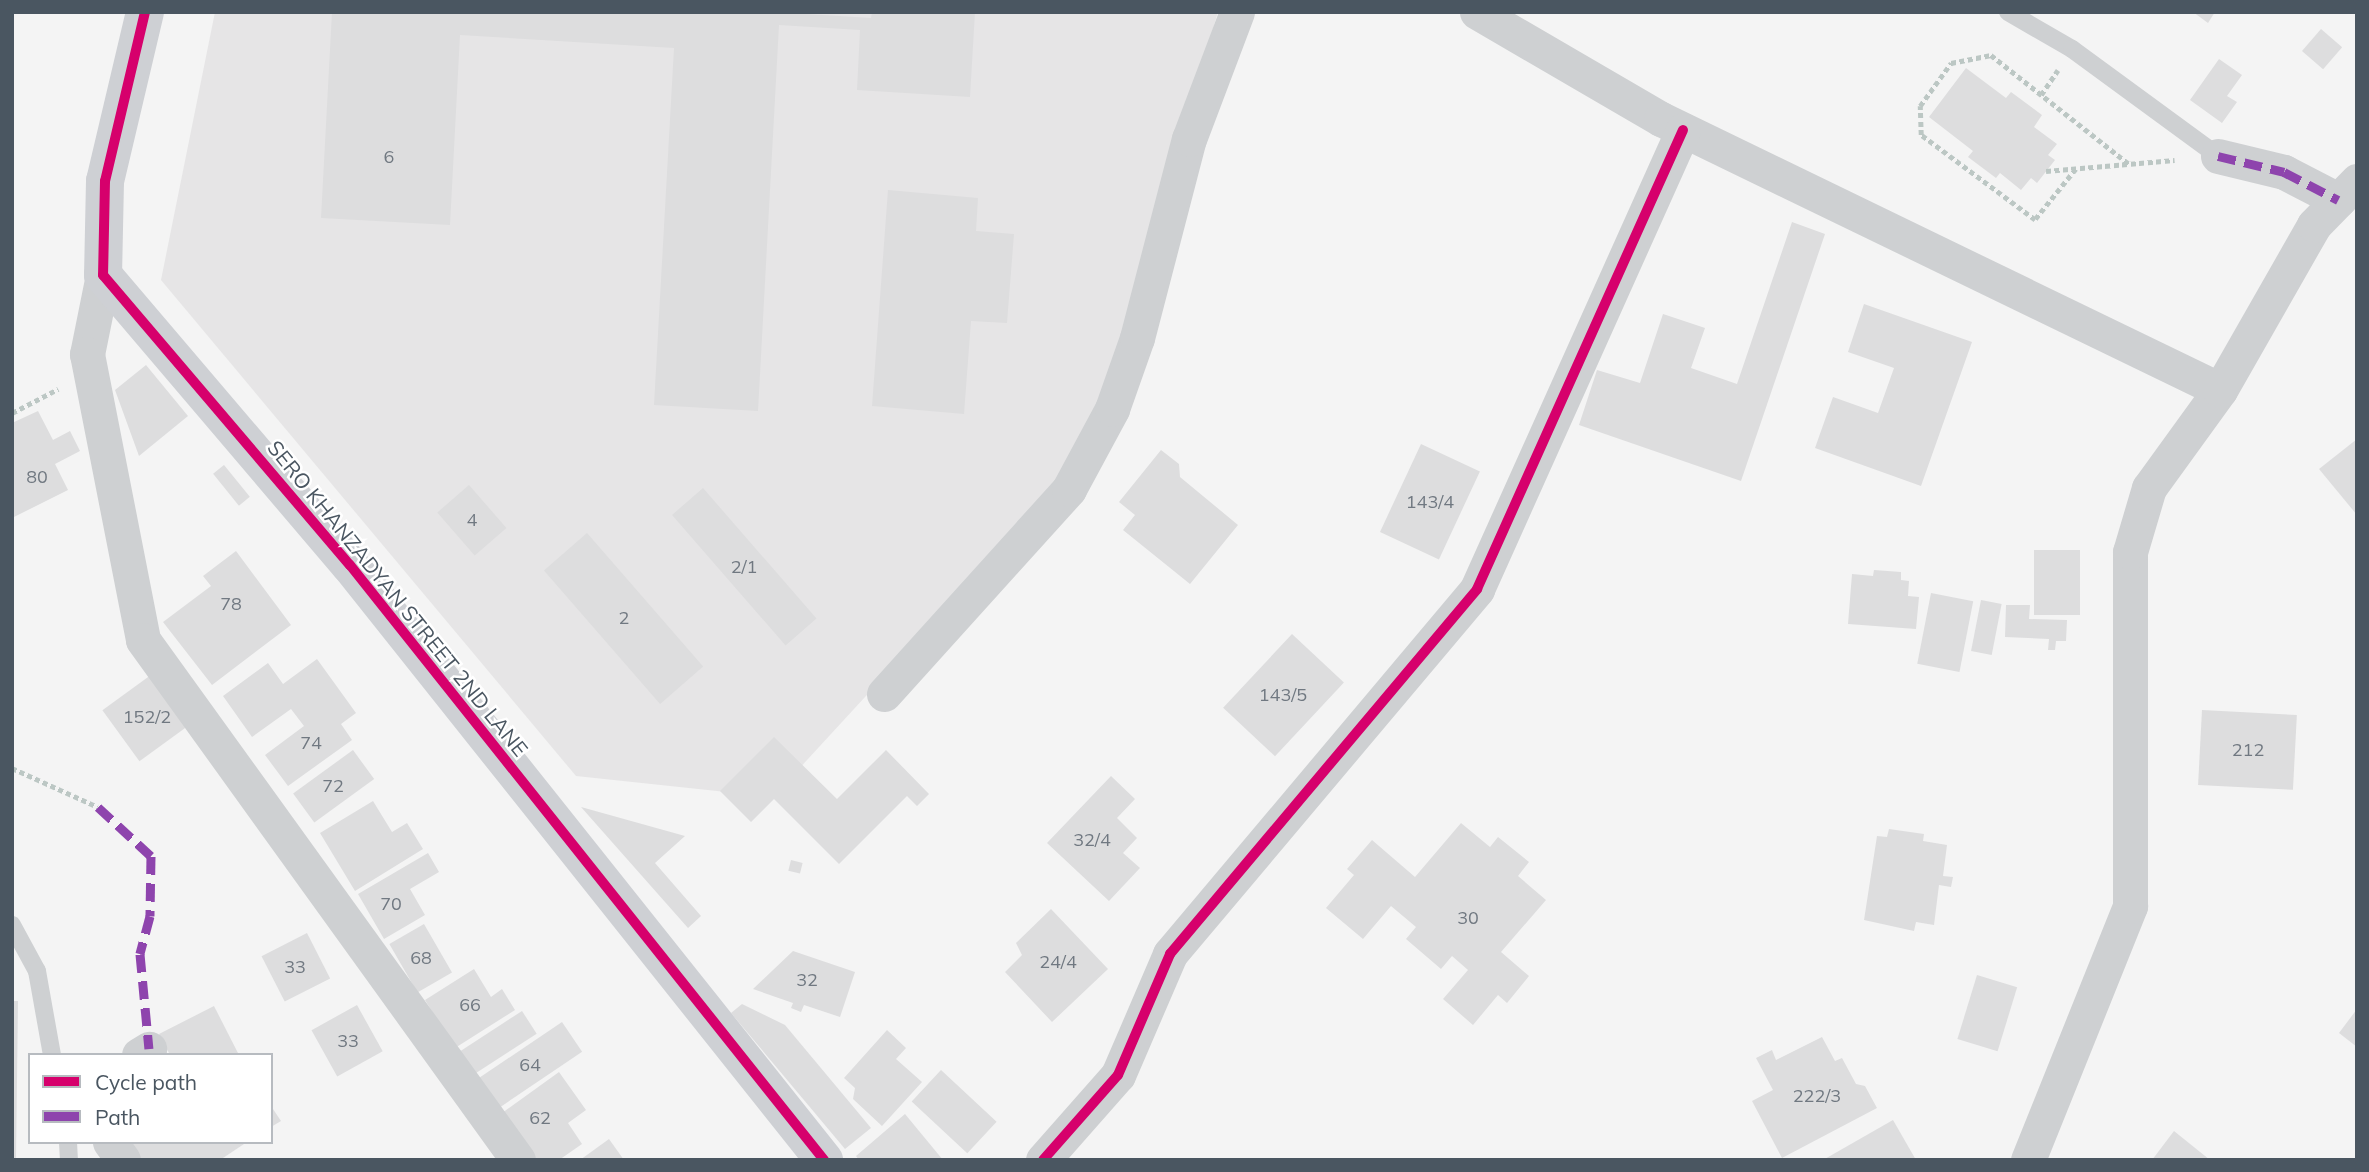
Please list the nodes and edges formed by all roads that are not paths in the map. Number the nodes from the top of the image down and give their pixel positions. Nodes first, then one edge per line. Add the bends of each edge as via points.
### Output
1 (145, 12) edge
2 (1237, 12) edge
3 (1477, 12) edge
4 (2008, 12) edge
5 (1683, 130) junction
6 (2218, 156) joint
7 (2347, 190) edge
8 (103, 275) junction
9 (2220, 390) junction
10 (884, 694) dead end
11 (12, 925) edge
12 (52, 1053) edge
13 (111, 1144) edge
14 (123, 1160) edge
15 (518, 1160) edge
16 (824, 1160) edge
17 (1043, 1160) edge
18 (2028, 1160) edge

1 - 8 street via 105,181
2 - 10 street via 1189,139 1137,338 1106,420 1069,489
3 - 5 street
4 - 6 lane via 2072,49
5 - 9 street
5 - 17 street via 1477,589 1170,954 1118,1074
6 - 7 street
7 - 9 street via 2314,225
8 - 15 street via 87,354 143,640
8 - 16 street, SERO KHANZADYAN STREET 2ND LANE via 349,565
9 - 18 street via 2149,488 2130,552 2130,906
11 - 12 lane via 37,971
13 - 14 street

